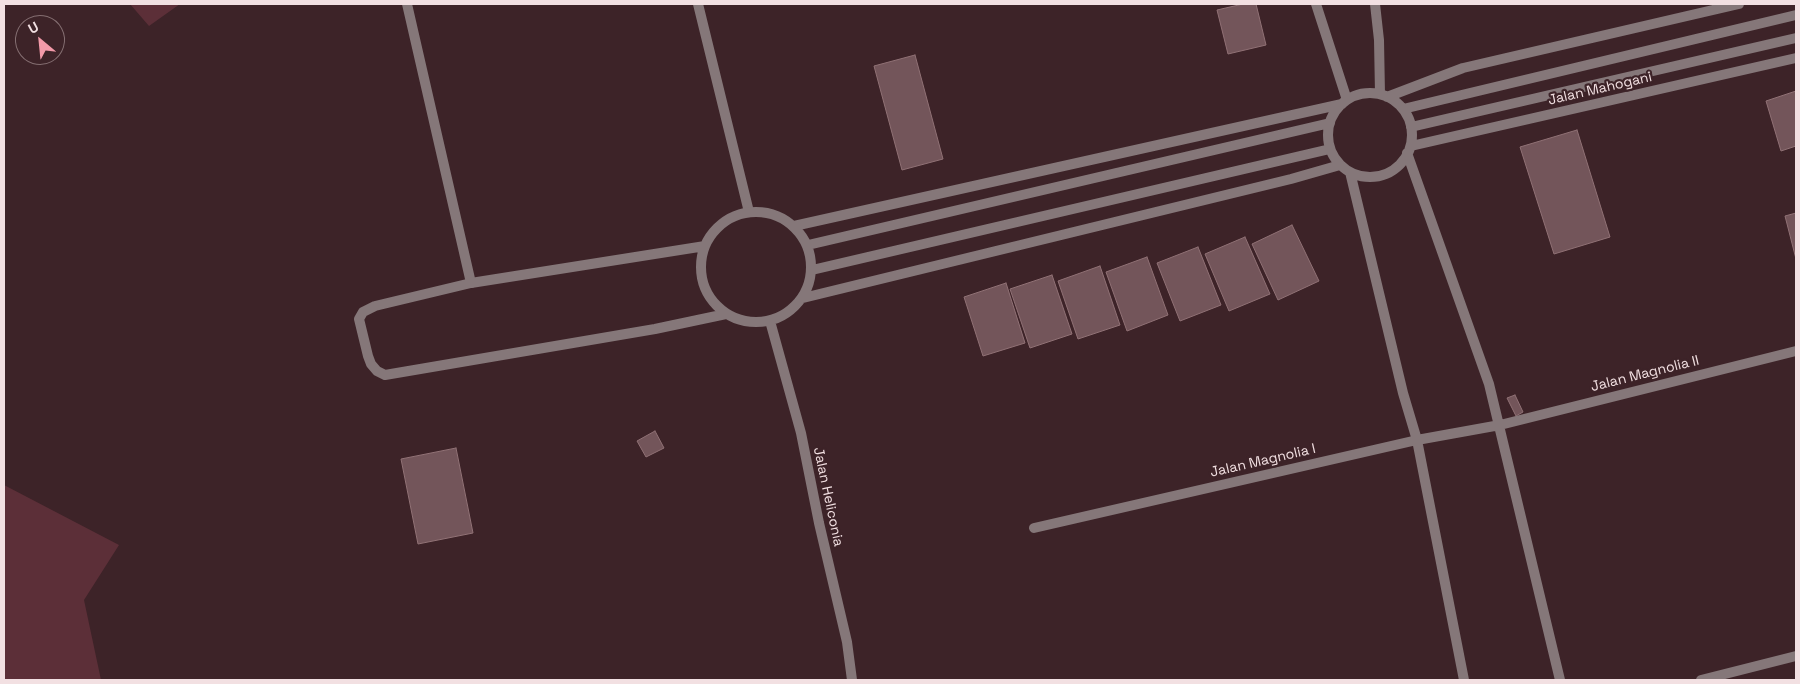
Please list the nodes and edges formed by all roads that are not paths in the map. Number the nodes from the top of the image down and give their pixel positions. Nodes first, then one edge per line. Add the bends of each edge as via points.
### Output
1 (407, 4) edge
2 (698, 4) edge
3 (1316, 4) edge
4 (1375, 4) edge
5 (1739, 4) edge
6 (1796, 15) edge
7 (1796, 38) edge
8 (1796, 58) edge
9 (1384, 96) junction
10 (1345, 102) junction
11 (1403, 109) junction
12 (1330, 123) junction
13 (1411, 127) junction
14 (1330, 149) junction
15 (1409, 149) junction
16 (1340, 164) junction
17 (1350, 172) junction
18 (749, 212) junction
19 (794, 226) junction
20 (808, 245) junction
21 (705, 246) junction
22 (812, 270) junction
23 (471, 283) junction
24 (802, 298) junction
25 (726, 314) junction
26 (770, 321) junction
27 (1796, 350) edge
28 (1500, 425) junction
29 (1417, 440) junction
30 (1034, 528) dead end
31 (1796, 656) edge
32 (852, 680) edge
33 (1464, 680) edge
34 (1560, 680) edge
35 (1701, 680) edge

1 - 23 street
2 - 18 street
3 - 10 street
4 - 9 street
5 - 9 street via 1463,68
6 - 11 street
7 - 13 street
8 - 15 street, Jalan Mahogani
9 - 10 street via 1363,94
9 - 11 street
10 - 12 street via 1334,112
10 - 19 street
11 - 13 street
12 - 14 street
12 - 20 street
13 - 15 street
14 - 16 street
14 - 22 street
15 - 17 street via 1397,167 1382,175
15 - 28 street
16 - 17 street
16 - 24 street via 1292,179
17 - 29 street
18 - 19 street via 774,214
18 - 21 street via 731,218 716,230
19 - 20 street
20 - 22 street
21 - 23 street
21 - 25 street via 700,271 703,284 708,296
22 - 24 street
23 - 25 street via 375,306 363,312 359,319 368,356 377,370 385,376
24 - 26 street via 788,313
25 - 26 street via 755,323
26 - 32 street, Jalan Heliconia via 801,433 847,642
27 - 28 street, Jalan Magnolia II
28 - 29 street, Jalan Magnolia I
28 - 34 street
29 - 30 street, Jalan Magnolia I
29 - 33 street
31 - 35 street

